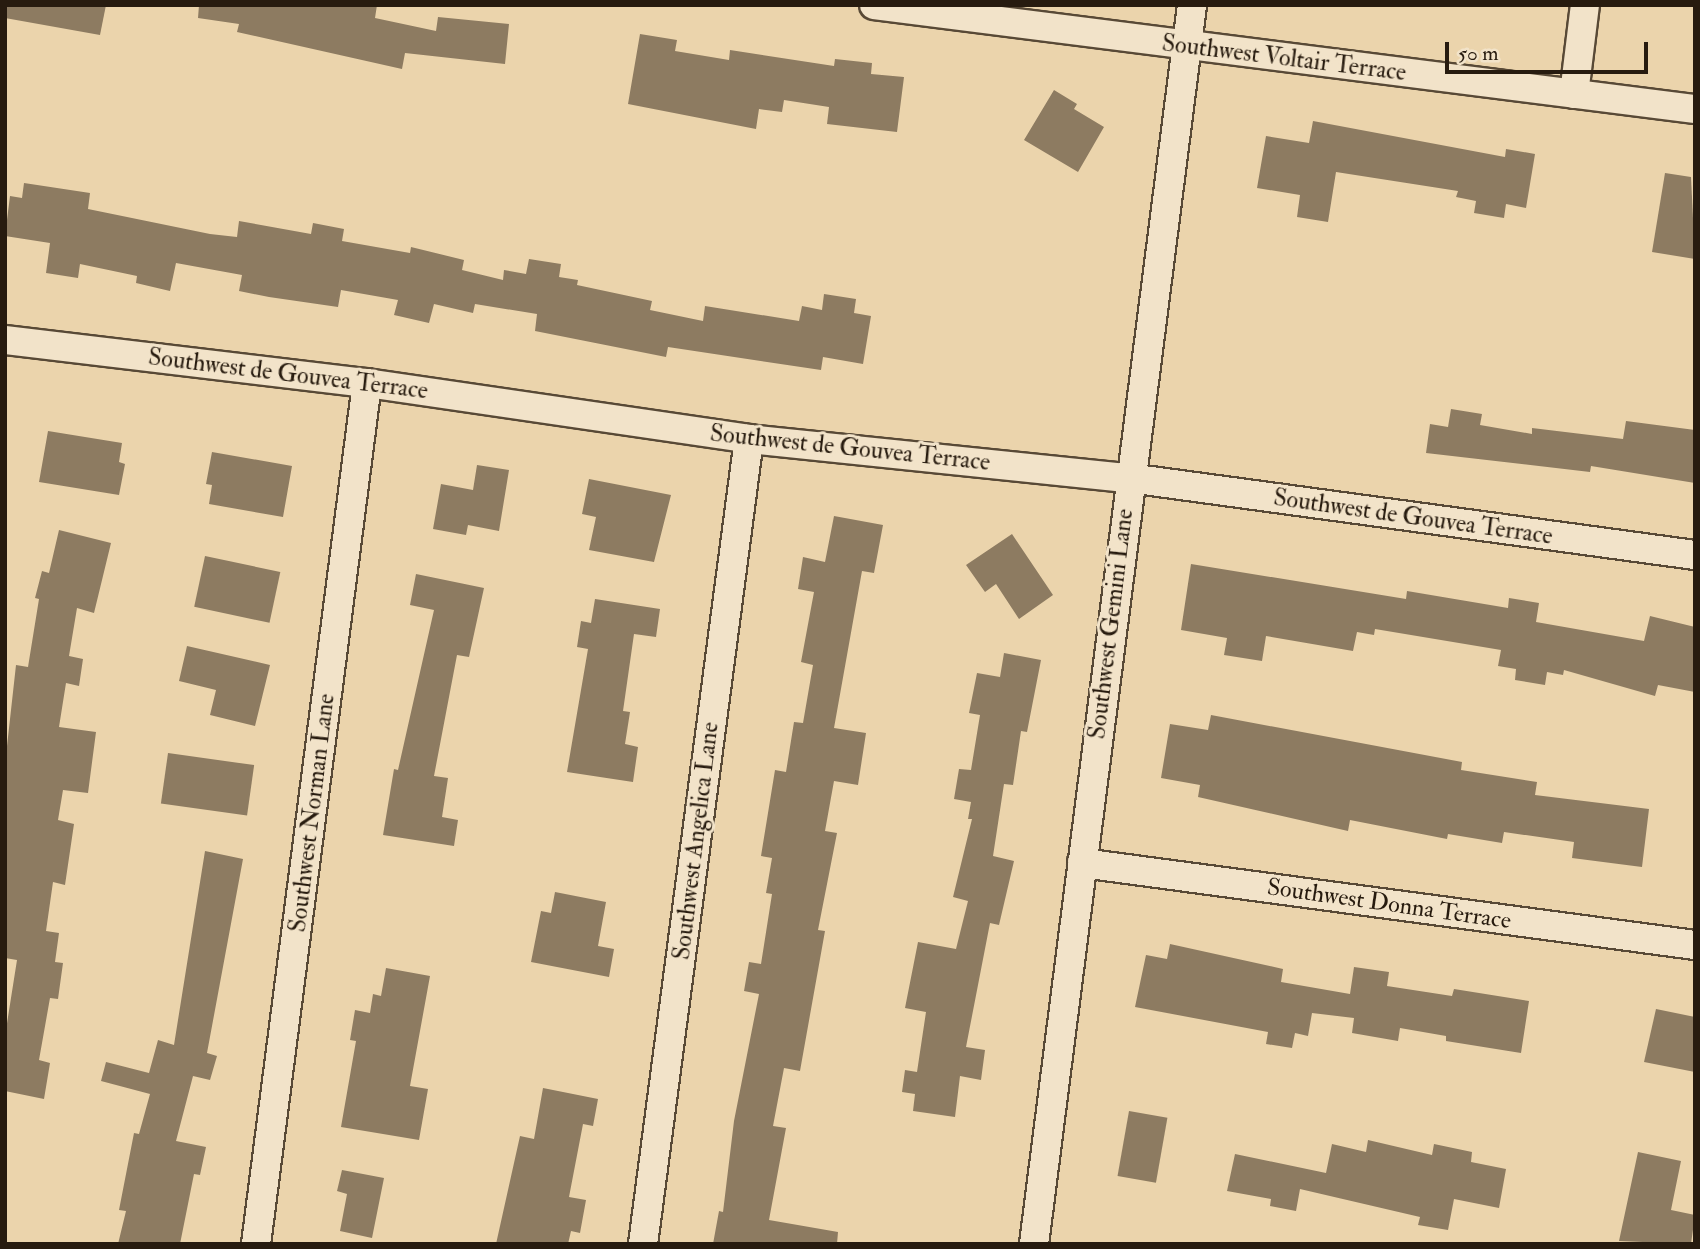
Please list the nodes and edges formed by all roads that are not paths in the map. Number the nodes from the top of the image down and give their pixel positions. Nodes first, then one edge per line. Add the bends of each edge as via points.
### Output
1 (874, 5) edge
2 (1192, 5) edge
3 (1585, 5) edge
4 (1187, 46) junction
5 (1574, 94) junction
6 (1695, 109) edge
7 (5, 340) edge
8 (367, 383) junction
9 (749, 439) junction
10 (1129, 478) junction
11 (1695, 555) edge
12 (1082, 863) junction
13 (1695, 945) edge
14 (256, 1244) edge
15 (643, 1244) edge
16 (1034, 1244) edge

1 - 4 street, Southwest Voltair Terrace
2 - 4 street, Southwest Gemini Lane
3 - 5 street
4 - 5 street, Southwest Voltair Terrace
4 - 10 street, Southwest Gemini Lane
5 - 6 street, Southwest Voltair Terrace
7 - 8 street, Southwest de Gouvea Terrace
8 - 9 street, Southwest de Gouvea Terrace
8 - 14 street, Southwest Norman Lane
9 - 10 street, Southwest de Gouvea Terrace
9 - 15 street, Southwest Angelica Lane
10 - 11 street, Southwest de Gouvea Terrace
10 - 12 street, Southwest Gemini Lane
12 - 13 street, Southwest Donna Terrace
12 - 16 street, Southwest Gemini Lane

